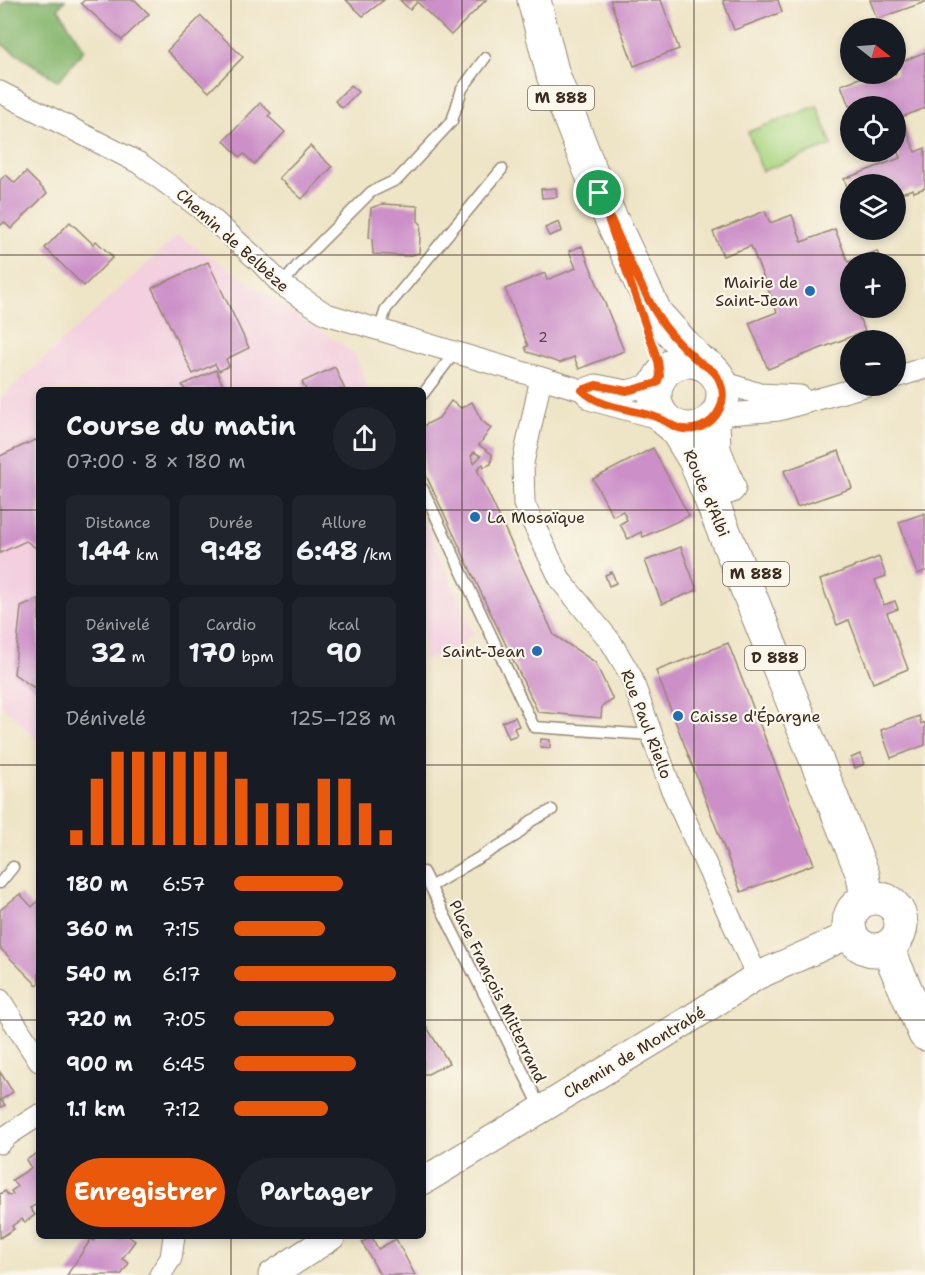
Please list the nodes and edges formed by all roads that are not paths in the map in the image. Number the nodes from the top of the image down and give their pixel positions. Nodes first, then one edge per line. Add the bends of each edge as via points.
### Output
1 (534, 0) edge
2 (485, 58) dead end
3 (2, 95) edge
4 (502, 169) dead end
5 (599, 193) junction
6 (282, 285) junction
7 (379, 332) junction
8 (455, 352) junction
9 (925, 368) edge
10 (710, 372) junction
11 (906, 374) edge
12 (541, 378) junction
13 (658, 379) junction
14 (426, 390) edge
15 (582, 390) junction
16 (840, 392) edge
17 (824, 396) junction
18 (715, 417) junction
19 (670, 423) junction
20 (426, 495) edge
21 (747, 587) joint
22 (804, 729) junction
23 (651, 735) junction
24 (552, 810) dead end
25 (13, 867) dead end
26 (426, 878) edge
27 (0, 883) edge
28 (430, 887) junction
29 (867, 899) junction
30 (851, 934) junction
31 (887, 947) junction
32 (757, 976) junction
33 (0, 1000) edge
34 (925, 1034) edge
35 (36, 1056) edge
36 (541, 1108) junction
37 (36, 1117) edge
38 (0, 1143) edge
39 (426, 1178) edge
40 (174, 1239) edge
41 (327, 1239) edge
42 (160, 1275) edge
43 (272, 1275) edge

1 - 5 main road, M 888 via 553,75
2 - 6 lane via 462,89 452,121 398,179 371,192
3 - 6 street, Chemin de Belbèze via 139,163 200,208
4 - 7 lane via 386,309
5 - 10 main road, M 888 via 656,314
5 - 13 main road, M 888 via 658,361
6 - 7 street, Chemin de Belbèze via 326,314
7 - 8 street, Chemin de Belbèze
8 - 12 street, Chemin de Belbèze
8 - 14 lane
9 - 11 street
10 - 13 main road via 678,362
10 - 17 street via 759,394
10 - 18 main road via 723,395
12 - 15 street, Chemin de Belbèze
12 - 23 street, Rue Paul Riello via 523,463 524,504 561,581 611,642 631,676
13 - 15 street, Chemin de Belbèze via 627,391 596,385
13 - 19 main road via 656,406
15 - 19 street, Chemin de Belbèze via 592,400
16 - 17 street
17 - 18 street via 779,410
18 - 19 main road via 691,429
18 - 22 main road, Route d'Albi / M 888 via 714,450
19 - 21 main road, Route d'Albi / M 888 via 695,460
20 - 23 lane via 534,727
21 - 22 main road, Route d'Albi / D 888
22 - 29 main road, Route d'Albi / M 888 via 863,875
23 - 32 street, Rue Paul Riello via 670,786
24 - 28 lane, Place François Mitterrand
25 - 27 lane
26 - 28 lane, Place François Mitterrand
28 - 36 lane, Place François Mitterrand
29 - 30 main road via 849,917
29 - 31 main road via 884,899 901,918 899,934
30 - 31 main road via 862,947
30 - 32 street, Chemin de Montrabé
31 - 34 main road
32 - 36 street, Chemin de Montrabé
33 - 35 street
36 - 39 street, Chemin de Montrabé
37 - 38 street
40 - 42 street via 171,1258
41 - 43 street

